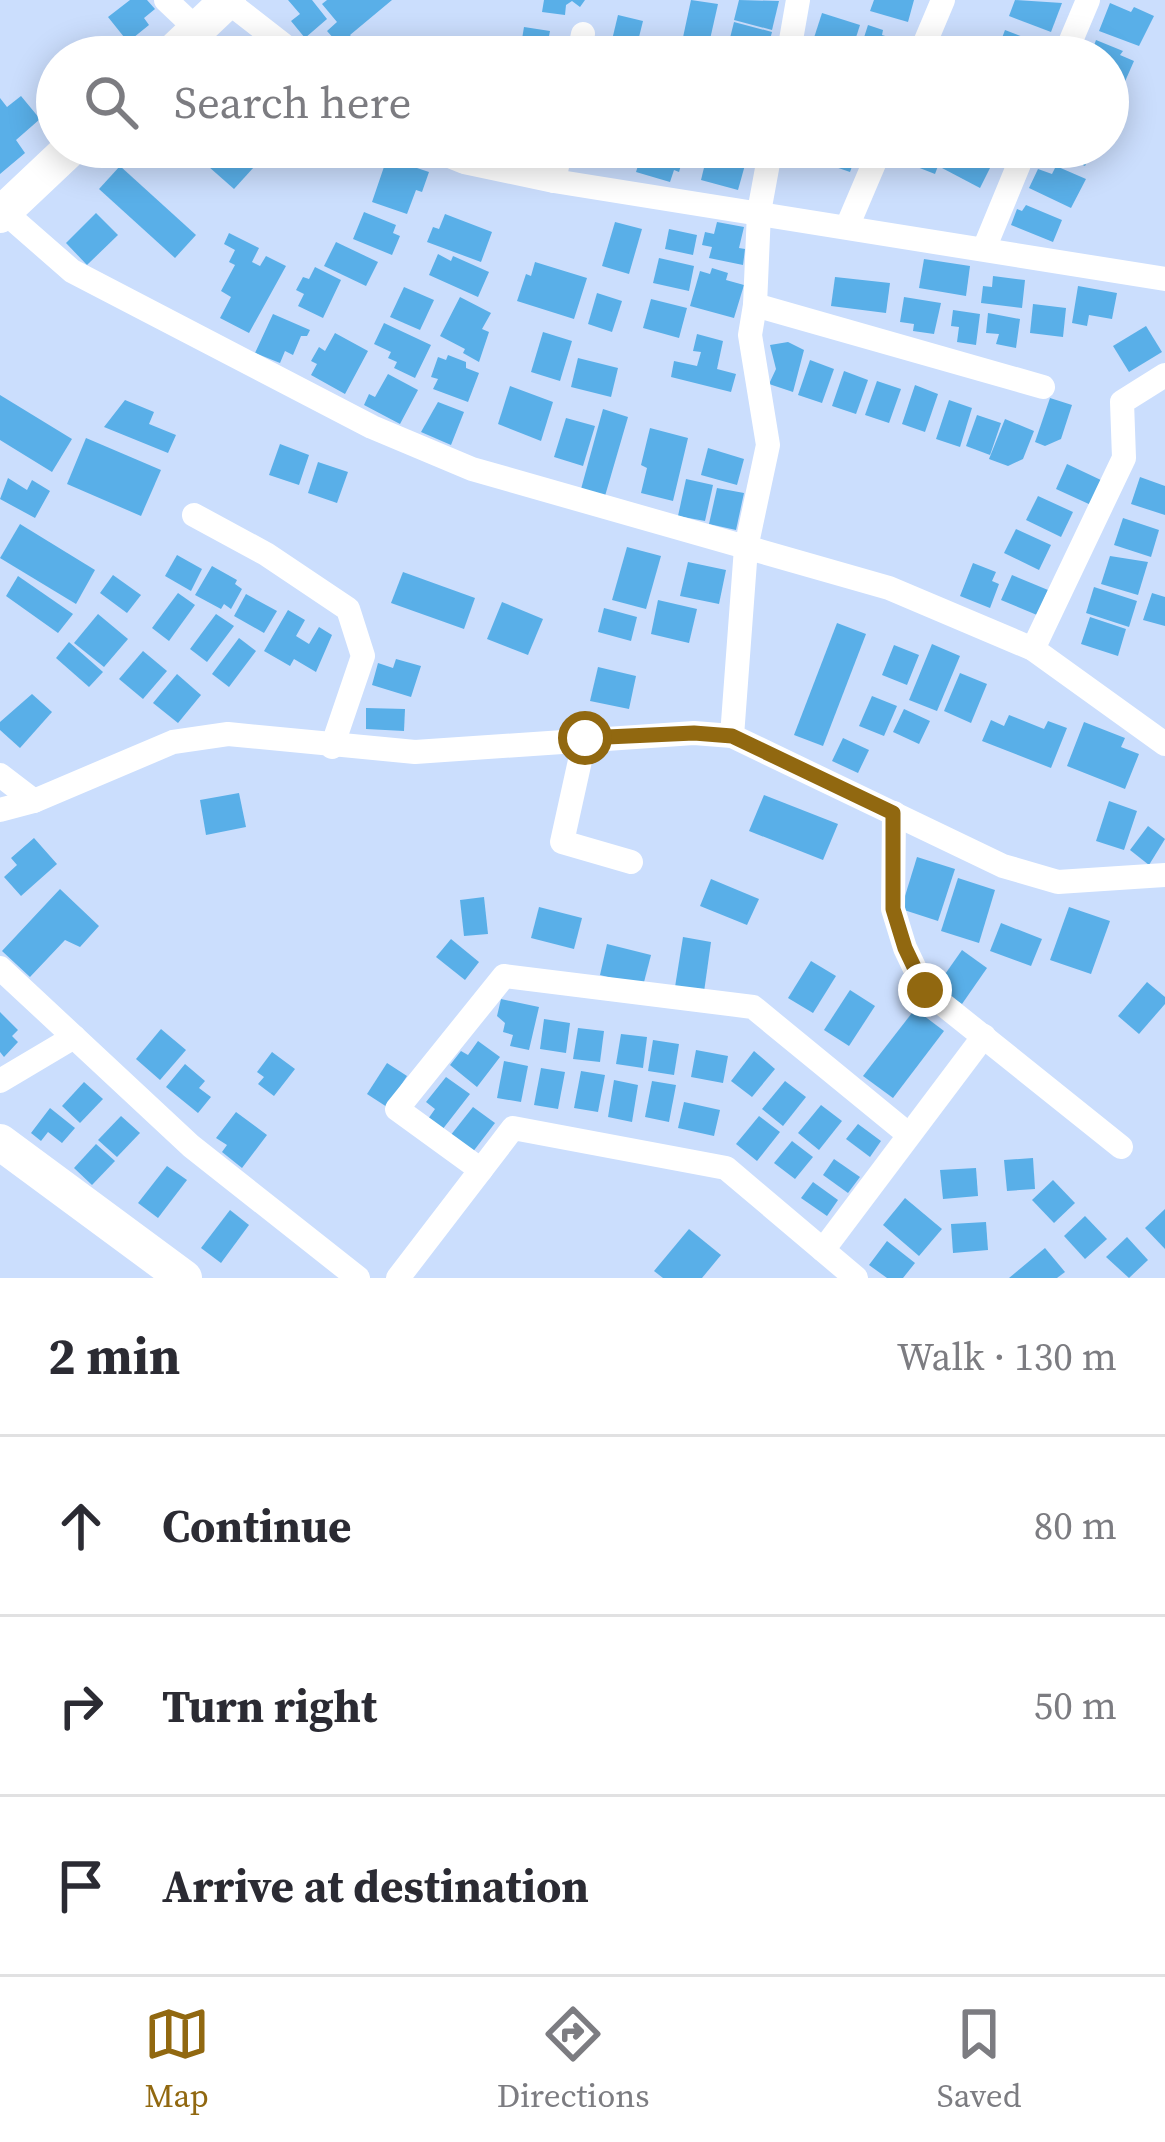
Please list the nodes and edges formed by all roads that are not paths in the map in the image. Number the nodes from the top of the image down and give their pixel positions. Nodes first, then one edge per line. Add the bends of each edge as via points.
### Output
1 (228, 0) edge
2 (798, 0) edge
3 (943, 0) edge
4 (1088, 0) edge
5 (190, 36) edge
6 (273, 36) edge
7 (792, 36) edge
8 (928, 36) edge
9 (1073, 36) edge
10 (49, 168) edge
11 (492, 168) edge
12 (557, 168) edge
13 (767, 168) edge
14 (872, 168) edge
15 (1017, 168) edge
16 (554, 181) junction
17 (1, 212) edge
18 (759, 212) junction
19 (847, 227) junction
20 (984, 249) junction
21 (1165, 280) edge
22 (755, 305) junction
23 (1165, 374) edge
24 (1043, 387) dead end
25 (194, 515) dead end
26 (746, 548) junction
27 (1034, 649) junction
28 (732, 736) junction
29 (585, 738) junction
30 (1165, 744) edge
31 (332, 747) junction
32 (0, 775) edge
33 (34, 801) junction
34 (0, 810) edge
35 (893, 813) junction
36 (631, 862) dead end
37 (1165, 875) edge
38 (0, 968) edge
39 (984, 1036) junction
40 (74, 1037) junction
41 (0, 1081) edge
42 (908, 1134) junction
43 (0, 1142) edge
44 (1121, 1147) dead end
45 (481, 1170) junction
46 (824, 1250) junction
47 (184, 1278) edge
48 (358, 1278) edge
49 (398, 1278) edge
50 (856, 1278) edge

1 - 5 street
1 - 6 street
2 - 7 street
3 - 8 street
4 - 9 street
10 - 17 street
11 - 16 street
12 - 16 street
13 - 18 street
14 - 19 street
15 - 20 street
16 - 18 street
17 - 26 street via 72,271 372,427 472,469
18 - 19 street
18 - 22 street
19 - 20 street
20 - 21 street
22 - 24 street
22 - 26 street via 750,335 768,445
23 - 27 street via 1122,402 1124,458
25 - 31 street via 347,609 363,656
26 - 27 street via 890,588
26 - 28 street
27 - 30 street
28 - 29 street
28 - 35 street
29 - 31 street via 415,752
29 - 36 street via 562,842
31 - 33 street via 228,734 173,742
32 - 33 street
33 - 34 street
35 - 37 street via 1003,866 1058,882
35 - 39 street via 893,909 905,948 925,990
38 - 40 street
39 - 42 street
39 - 44 street
40 - 41 street
40 - 48 street via 191,1146
42 - 45 street via 753,1007 503,976 397,1108
42 - 46 street
43 - 47 street
45 - 46 street via 513,1129 726,1168
45 - 49 street
46 - 50 street

